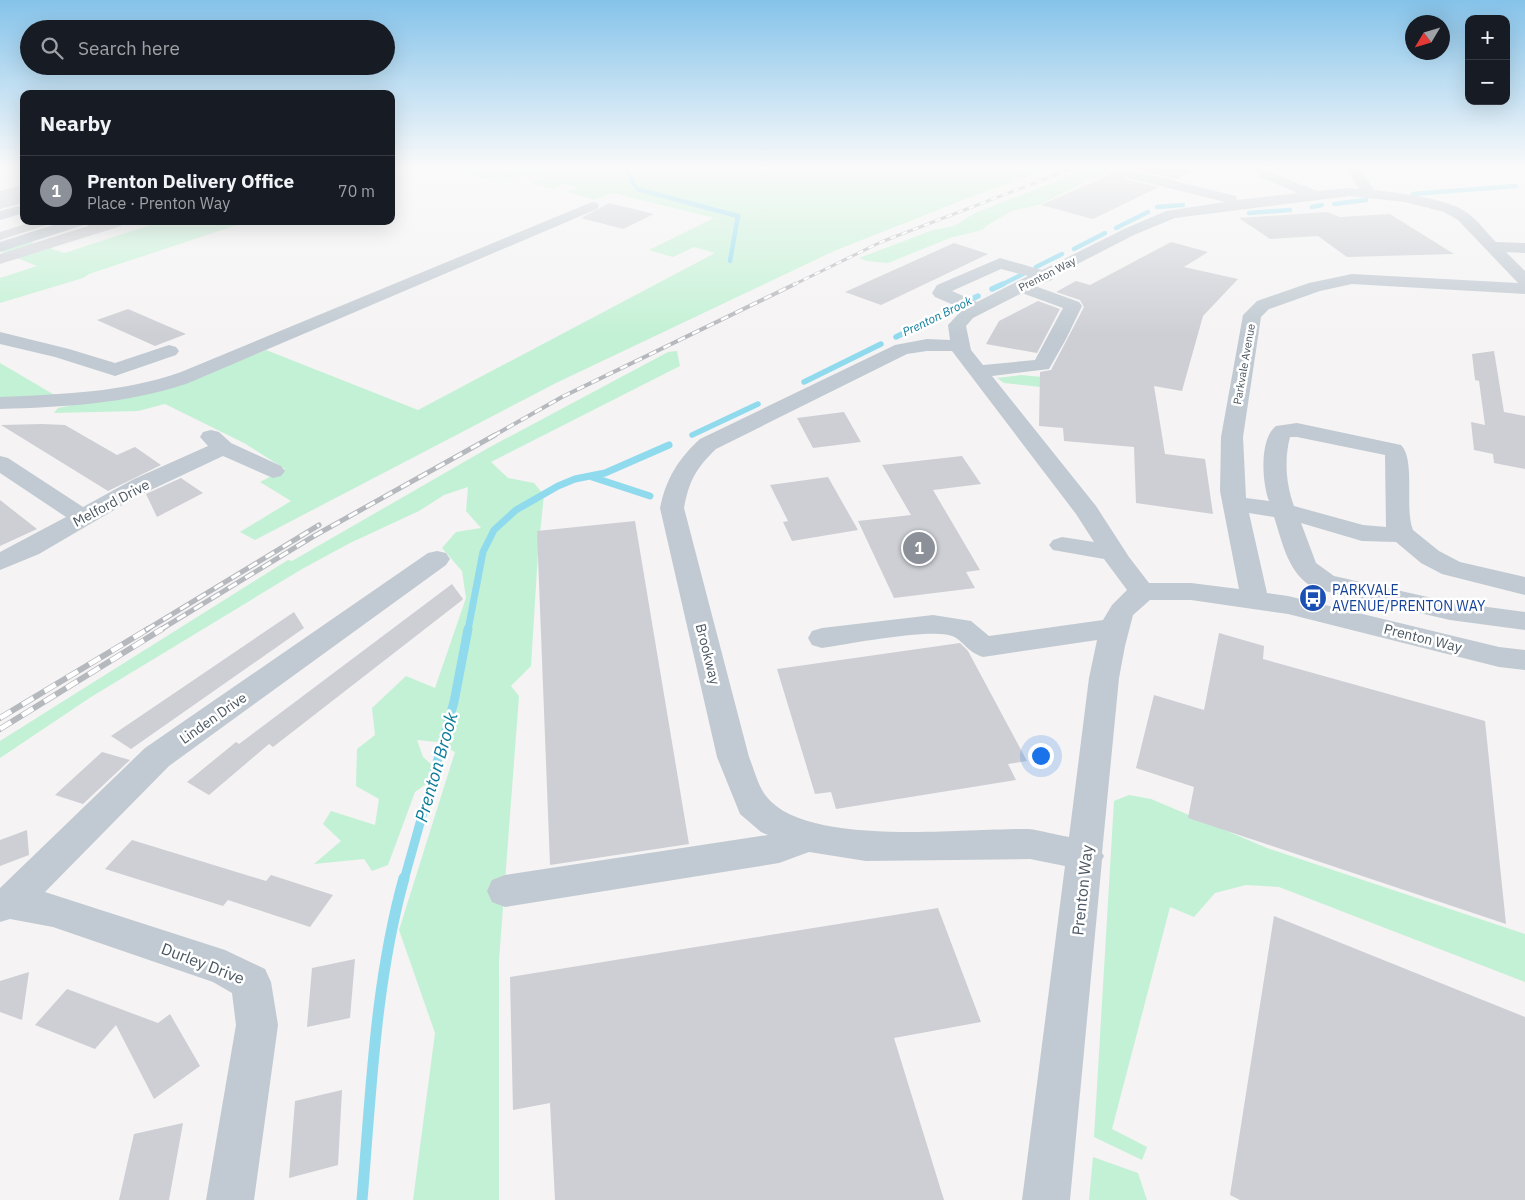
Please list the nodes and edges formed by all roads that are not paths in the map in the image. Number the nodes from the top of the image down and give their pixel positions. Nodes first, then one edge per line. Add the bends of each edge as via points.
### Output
1 (552, 223) edge
2 (1150, 223) edge
3 (1469, 223) edge
4 (69, 225) edge
5 (0, 247) edge
6 (1492, 247) junction
7 (1525, 248) edge
8 (1046, 276) junction
9 (1525, 281) edge
10 (1022, 287) junction
11 (1525, 289) edge
12 (977, 309) junction
13 (0, 338) edge
14 (961, 346) junction
15 (169, 351) dead end
16 (115, 370) junction
17 (977, 372) junction
18 (135, 392) junction
19 (0, 402) edge
20 (0, 463) edge
21 (273, 471) dead end
22 (1235, 504) junction
23 (1286, 511) junction
24 (82, 517) junction
25 (1402, 535) junction
26 (1062, 546) dead end
27 (1114, 553) junction
28 (436, 559) dead end
29 (0, 562) edge
30 (1525, 586) edge
31 (1143, 593) junction
32 (1255, 600) junction
33 (1525, 621) edge
34 (1115, 628) junction
35 (822, 638) dead end
36 (1525, 660) edge
37 (808, 836) junction
38 (1086, 856) junction
39 (505, 891) dead end
40 (5, 904) edge
41 (230, 1200) edge
42 (1046, 1200) edge

1 - 18 street via 205,370
2 - 8 street, Prenton Way
3 - 6 street, Prenton Way
4 - 5 street
6 - 7 street
6 - 9 street, Prenton Way
8 - 10 street, Prenton Way
8 - 12 street via 1000,263 943,289 941,293 947,297
10 - 12 street, Prenton Way
10 - 17 street via 1073,306 1058,339 1042,365
11 - 22 street, Parkvale Avenue via 1352,279 1315,287 1263,305 1252,315 1232,437
12 - 14 street, Prenton Way via 957,325
13 - 16 street
14 - 17 street, Prenton Way via 961,351
14 - 37 street, Brookway via 927,345 902,349 835,380 708,444 691,460 677,483 672,508 733,757 752,804 773,822
15 - 16 street
16 - 18 street
17 - 27 street, Prenton Way via 1087,511
18 - 19 street via 80,400
20 - 24 street
21 - 24 street, Melford Drive via 217,442
22 - 23 street
22 - 32 street, Parkvale Avenue
23 - 25 street via 1362,533
23 - 25 street via 1277,491 1275,461 1278,439 1284,431 1297,430 1387,448 1396,453 1397,508
23 - 33 street via 1303,564 1316,579 1480,617
24 - 29 street, Melford Drive via 49,540
25 - 30 street via 1430,557 1451,568
26 - 27 street
27 - 31 street, Prenton Way
28 - 40 street, Linden Drive via 157,757
31 - 32 street, Prenton Way via 1169,590
31 - 34 street, Prenton Way via 1130,602
32 - 36 street, Prenton Way via 1288,605 1499,657
34 - 35 street via 983,647 961,628 933,624
34 - 38 street, Prenton Way via 1104,678
37 - 38 street, Brookway via 866,846 1030,844
37 - 39 street via 779,848
38 - 42 street, Prenton Way
40 - 41 street, Durley Drive via 53,910 225,968 252,982 258,1025

